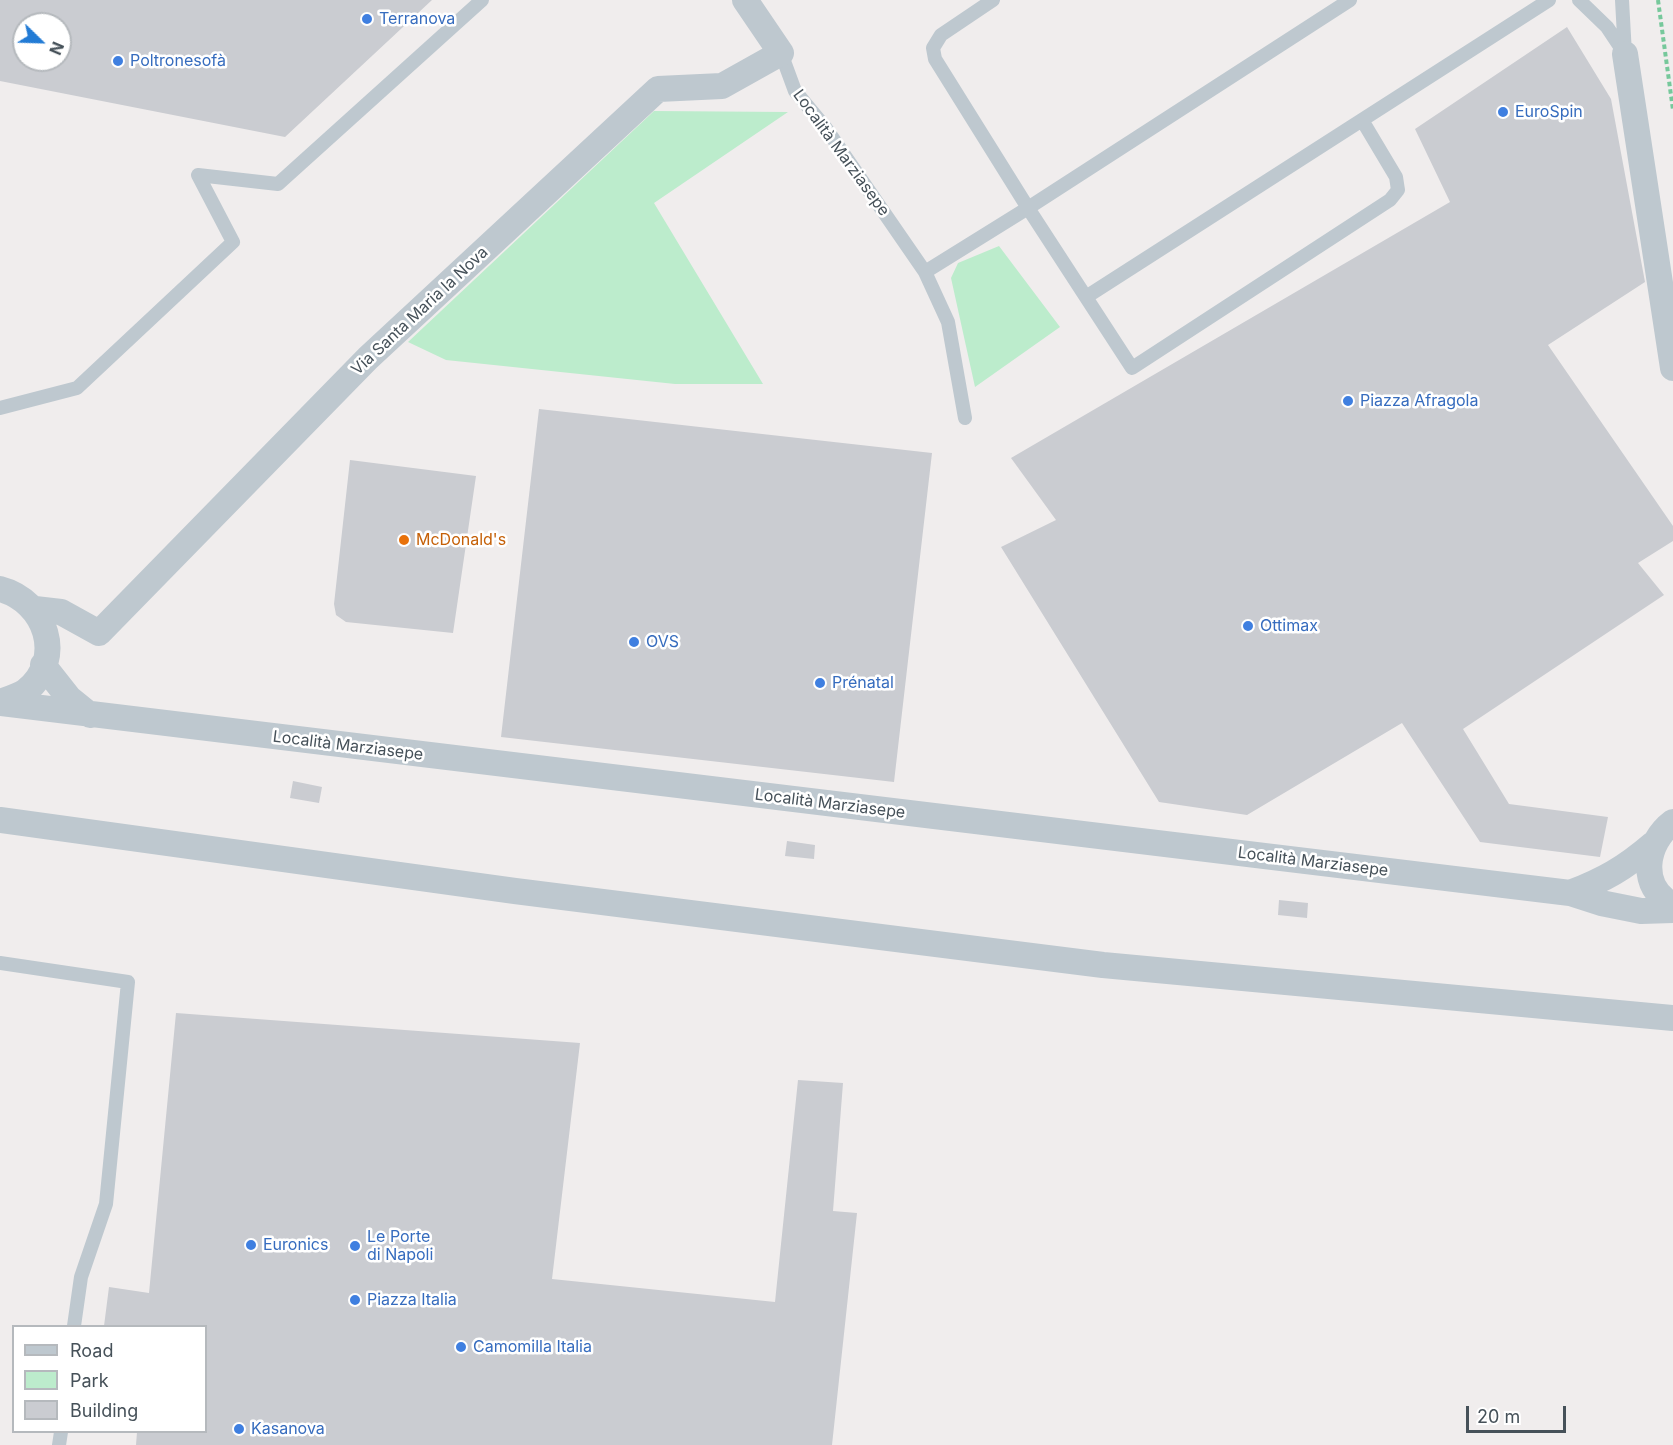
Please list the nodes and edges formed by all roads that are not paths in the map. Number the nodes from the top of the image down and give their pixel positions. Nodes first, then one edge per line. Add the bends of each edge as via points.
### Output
1 (482, 0) edge
2 (745, 0) edge
3 (993, 0) edge
4 (1350, 0) edge
5 (1549, 0) edge
6 (1579, 0) edge
7 (1622, 0) edge
8 (781, 53) junction
9 (1625, 54) junction
10 (1362, 120) junction
11 (1028, 208) junction
12 (925, 272) junction
13 (1086, 297) junction
14 (1673, 368) edge
15 (0, 408) edge
16 (965, 418) dead end
17 (0, 589) edge
18 (35, 609) junction
19 (44, 665) junction
20 (0, 703) edge
21 (90, 715) junction
22 (0, 820) edge
23 (1673, 822) edge
24 (1653, 844) junction
25 (1570, 893) junction
26 (1673, 905) edge
27 (1673, 910) edge
28 (0, 963) edge
29 (1673, 1018) edge
30 (74, 1325) edge

1 - 15 lane via 278,184 198,175 233,242 77,388
2 - 8 street, Località Marziasepe
3 - 11 lane via 941,35 933,48 935,59
4 - 11 lane
5 - 10 lane
6 - 9 lane via 1607,27
7 - 9 lane
8 - 12 lane, Località Marziasepe via 795,91 825,127
8 - 18 street, Via Santa Maria la Nova via 722,86 658,89 368,358 99,633 61,612
9 - 14 street
10 - 13 lane
10 - 13 lane via 1396,177 1398,190 1390,200 1132,368
11 - 12 lane
11 - 13 lane
12 - 16 lane, Località Marziasepe via 948,322
17 - 18 street via 24,599
18 - 19 street via 47,636
19 - 20 street via 26,690
19 - 21 street via 69,698
20 - 21 street, Località Marziasepe
21 - 25 street, Località Marziasepe
22 - 29 street via 515,891 1104,965
23 - 24 street
24 - 25 street via 1630,864
24 - 26 street via 1650,876 1657,891
25 - 27 street, Località Marziasepe via 1641,911
28 - 30 lane via 128,982 106,1204 81,1277

